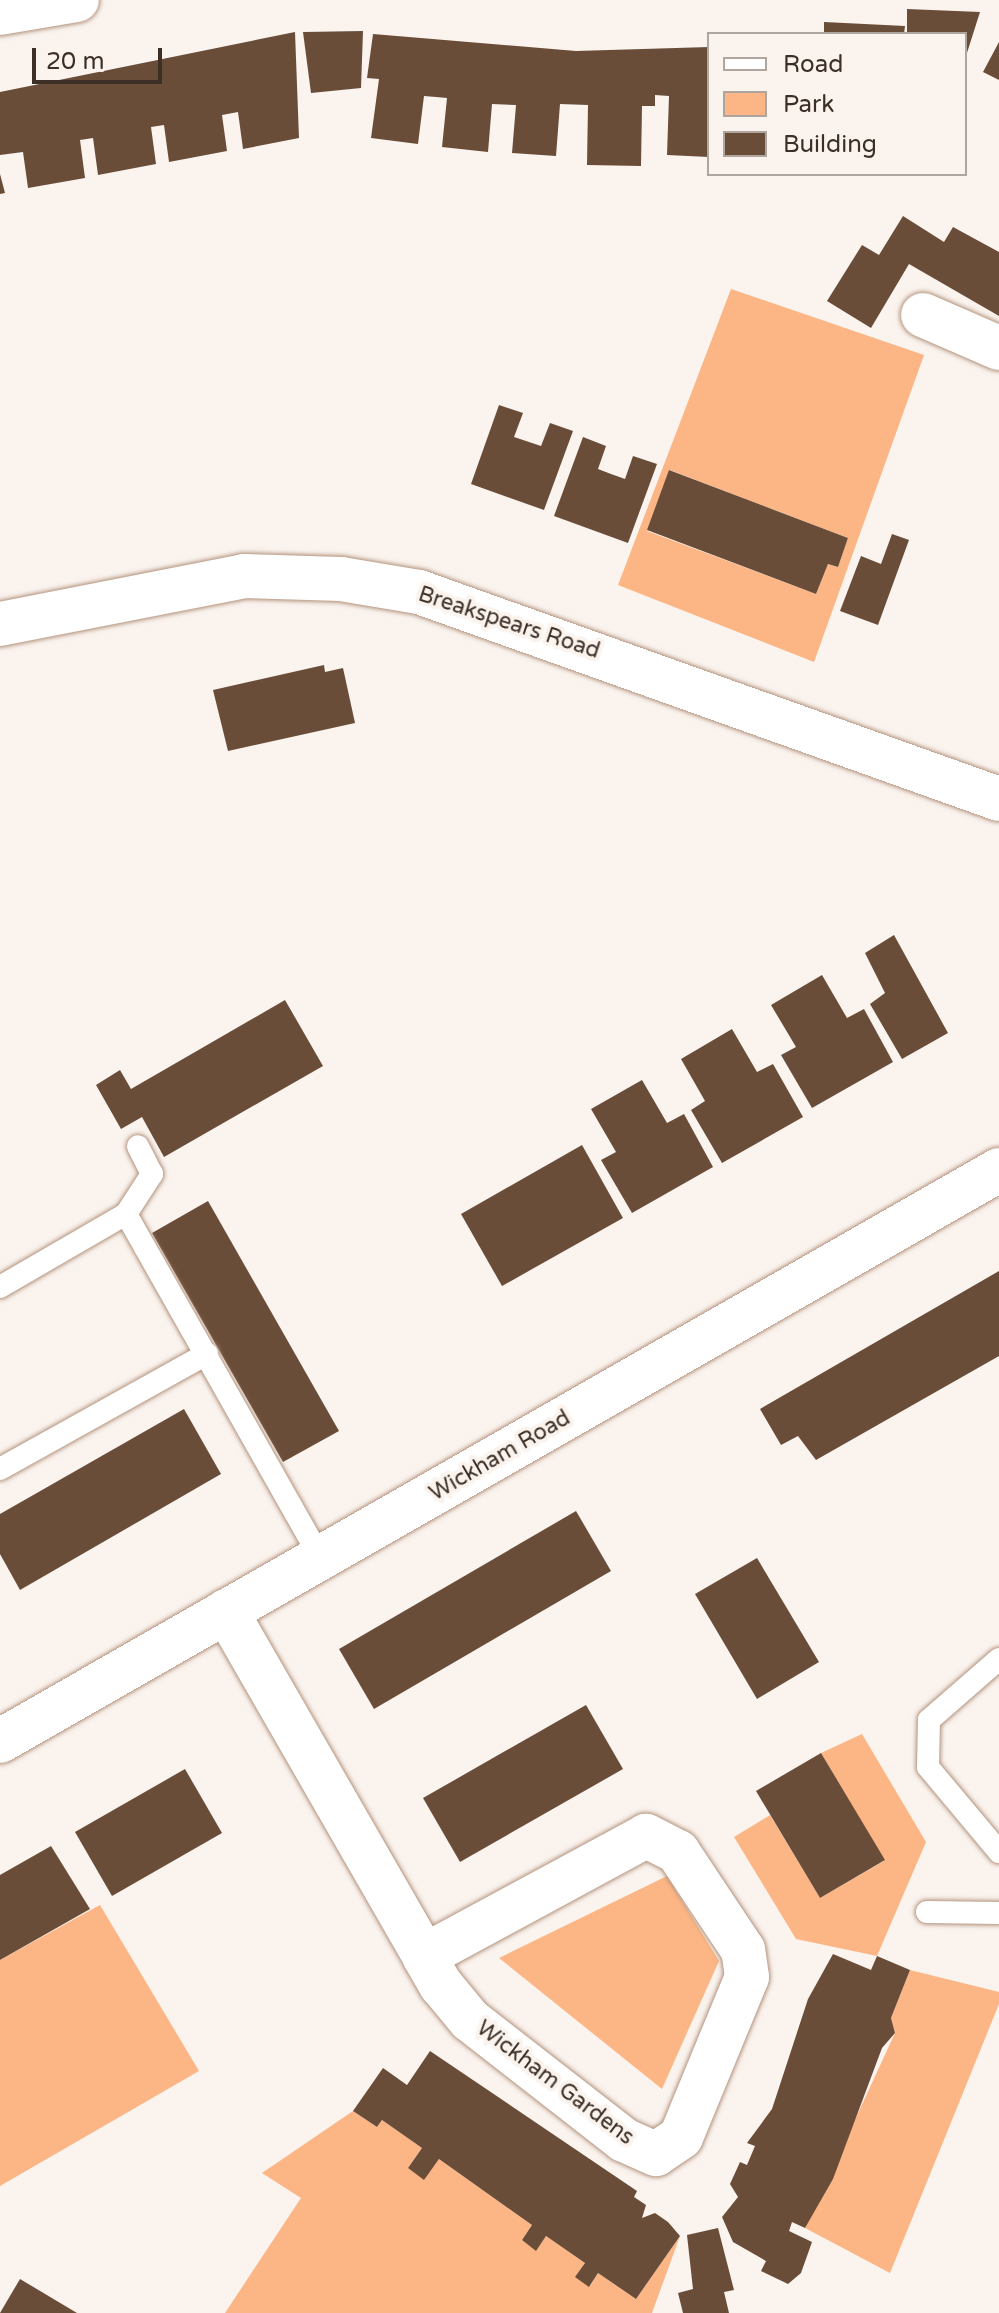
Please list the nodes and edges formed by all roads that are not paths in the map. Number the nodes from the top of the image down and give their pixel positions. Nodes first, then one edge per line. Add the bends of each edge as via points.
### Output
1 (77, 0) edge
2 (0, 13) edge
3 (923, 315) dead end
4 (999, 348) edge
5 (0, 624) edge
6 (999, 799) edge
7 (138, 1146) dead end
8 (999, 1170) edge
9 (126, 1214) junction
10 (0, 1287) edge
11 (207, 1354) junction
12 (0, 1469) edge
13 (320, 1557) junction
14 (226, 1611) junction
15 (999, 1659) edge
16 (4, 1730) edge
17 (999, 1852) edge
18 (927, 1912) dead end
19 (999, 1913) edge
20 (424, 1956) junction

1 - 2 street
3 - 4 street
5 - 6 street, Breakspears Road via 244,576 341,579 419,592
7 - 9 lane via 152,1174
8 - 13 street, Wickham Road
9 - 10 lane
9 - 11 lane
11 - 12 lane
11 - 13 lane
13 - 14 street, Wickham Road
14 - 16 street, Wickham Road
14 - 20 street, Wickham Gardens
15 - 17 lane via 929,1720 928,1767
18 - 19 lane
20 - 20 street, Wickham Gardens via 646,1836 678,1852 743,1950 747,1977 681,2137 656,2154 624,2140 470,2020

